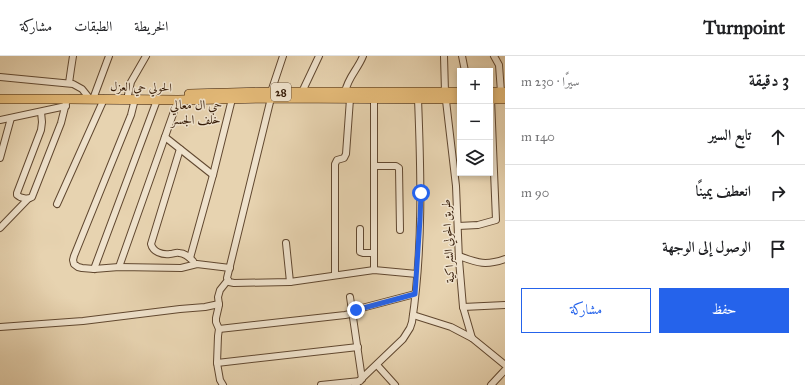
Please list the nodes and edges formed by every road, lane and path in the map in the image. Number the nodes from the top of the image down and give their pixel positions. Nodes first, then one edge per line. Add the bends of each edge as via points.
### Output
1 (73, 56) edge
2 (109, 56) edge
3 (146, 56) edge
4 (283, 56) edge
5 (319, 56) edge
6 (363, 56) edge
7 (444, 56) edge
8 (462, 56) edge
9 (494, 56) edge
10 (464, 68) edge
11 (0, 77) edge
12 (69, 83) junction
13 (302, 92) junction
14 (457, 93) edge
15 (271, 95) junction
16 (348, 95) junction
17 (445, 95) junction
18 (504, 95) edge
19 (131, 97) junction
20 (493, 97) edge
21 (457, 98) edge
22 (91, 99) junction
23 (104, 99) junction
24 (232, 99) junction
25 (374, 99) junction
26 (418, 99) junction
27 (0, 100) edge
28 (157, 100) junction
29 (178, 100) junction
30 (67, 102) junction
31 (490, 104) edge
32 (42, 112) junction
33 (10, 118) junction
34 (0, 120) edge
35 (165, 137) junction
36 (180, 149) junction
37 (0, 158) edge
38 (374, 166) junction
39 (213, 174) junction
40 (28, 198) junction
41 (57, 204) dead end
42 (458, 226) junction
43 (0, 228) edge
44 (360, 228) dead end
45 (400, 230) dead end
46 (286, 243) dead end
47 (374, 253) junction
48 (459, 256) junction
49 (190, 258) junction
50 (505, 259) edge
51 (197, 264) junction
52 (119, 267) junction
53 (230, 268) junction
54 (94, 269) junction
55 (374, 270) junction
56 (417, 274) junction
57 (336, 275) junction
58 (228, 280) junction
59 (290, 282) junction
60 (415, 294) junction
61 (350, 297) dead end
62 (219, 304) junction
63 (505, 305) edge
64 (463, 307) junction
65 (352, 313) junction
66 (413, 315) junction
67 (0, 327) edge
68 (219, 329) junction
69 (472, 338) junction
70 (358, 347) junction
71 (217, 363) junction
72 (377, 365) junction
73 (505, 365) edge
74 (505, 370) edge
75 (359, 382) edge
76 (223, 385) edge
77 (321, 385) edge
78 (395, 385) edge
79 (491, 385) edge

1 - 12 street
2 - 22 street
3 - 19 street via 131,82
4 - 15 street
5 - 13 street
6 - 16 street via 350,78
7 - 17 street, طريق الحولي الشراكية
8 - 10 street
9 - 18 street via 499,65
11 - 12 street
12 - 22 street via 79,87
13 - 15 highway, الحولي حي العزل / 28
13 - 16 highway, الحولي حي العزل / 28
14 - 17 highway, الحولي حي العزل / 28
15 - 16 highway, الحولي حي العزل / 28
15 - 19 highway, الحولي حي العزل / 28
15 - 24 highway, الحولي حي العزل / 28
15 - 53 street
16 - 17 highway, الحولي حي العزل / 28
16 - 25 highway, الحولي حي العزل / 28
16 - 57 street via 346,154 335,164
17 - 21 highway, الحولي حي العزل / 28
17 - 26 highway, الحولي حي العزل / 28
17 - 42 street, طريق الحولي الشراكية
18 - 20 highway
19 - 23 highway, الحولي حي العزل / 28 via 110,96
19 - 28 highway, الحولي حي العزل / 28
19 - 54 street via 131,115 73,260 78,267
22 - 23 highway, 28
22 - 30 highway, 28
23 - 41 street
24 - 29 highway, الحولي حي العزل / 28
24 - 39 street
25 - 26 highway, الحولي حي العزل / 28
25 - 38 street
26 - 56 street via 421,193
27 - 30 highway, 28
28 - 29 highway, الحولي حي العزل / 28
28 - 54 street
29 - 35 street
30 - 32 street
30 - 40 street via 33,196
31 - 42 street via 496,220 478,225
32 - 33 street
32 - 40 street via 40,130 16,194
33 - 34 street
33 - 37 street
35 - 36 street
35 - 52 street
36 - 39 street
36 - 49 street via 151,244 154,250 161,253 180,253
38 - 45 street via 399,168
38 - 47 street
39 - 49 street
40 - 43 street
42 - 48 street, طريق الحولي الشراكية
44 - 47 street via 360,252
46 - 59 street
47 - 55 street
48 - 50 street via 477,263
48 - 64 street, طريق الحولي الشراكية
49 - 51 street
51 - 52 street via 186,268
51 - 53 street
52 - 54 street
53 - 58 street
55 - 56 street
55 - 57 street
56 - 60 street
57 - 59 street
58 - 59 street via 234,283
58 - 62 street via 220,290
60 - 65 street via 358,309
60 - 66 street
61 - 65 street
62 - 67 street via 83,321
62 - 68 street via 216,320
63 - 64 street
64 - 69 street, طريق الحولي الشراكية
65 - 68 street
65 - 70 street
66 - 69 street via 451,327
66 - 72 street via 407,334
68 - 71 street
69 - 73 street
70 - 71 street
70 - 75 street
71 - 76 street
72 - 75 street
72 - 78 street
74 - 79 street
75 - 77 street

